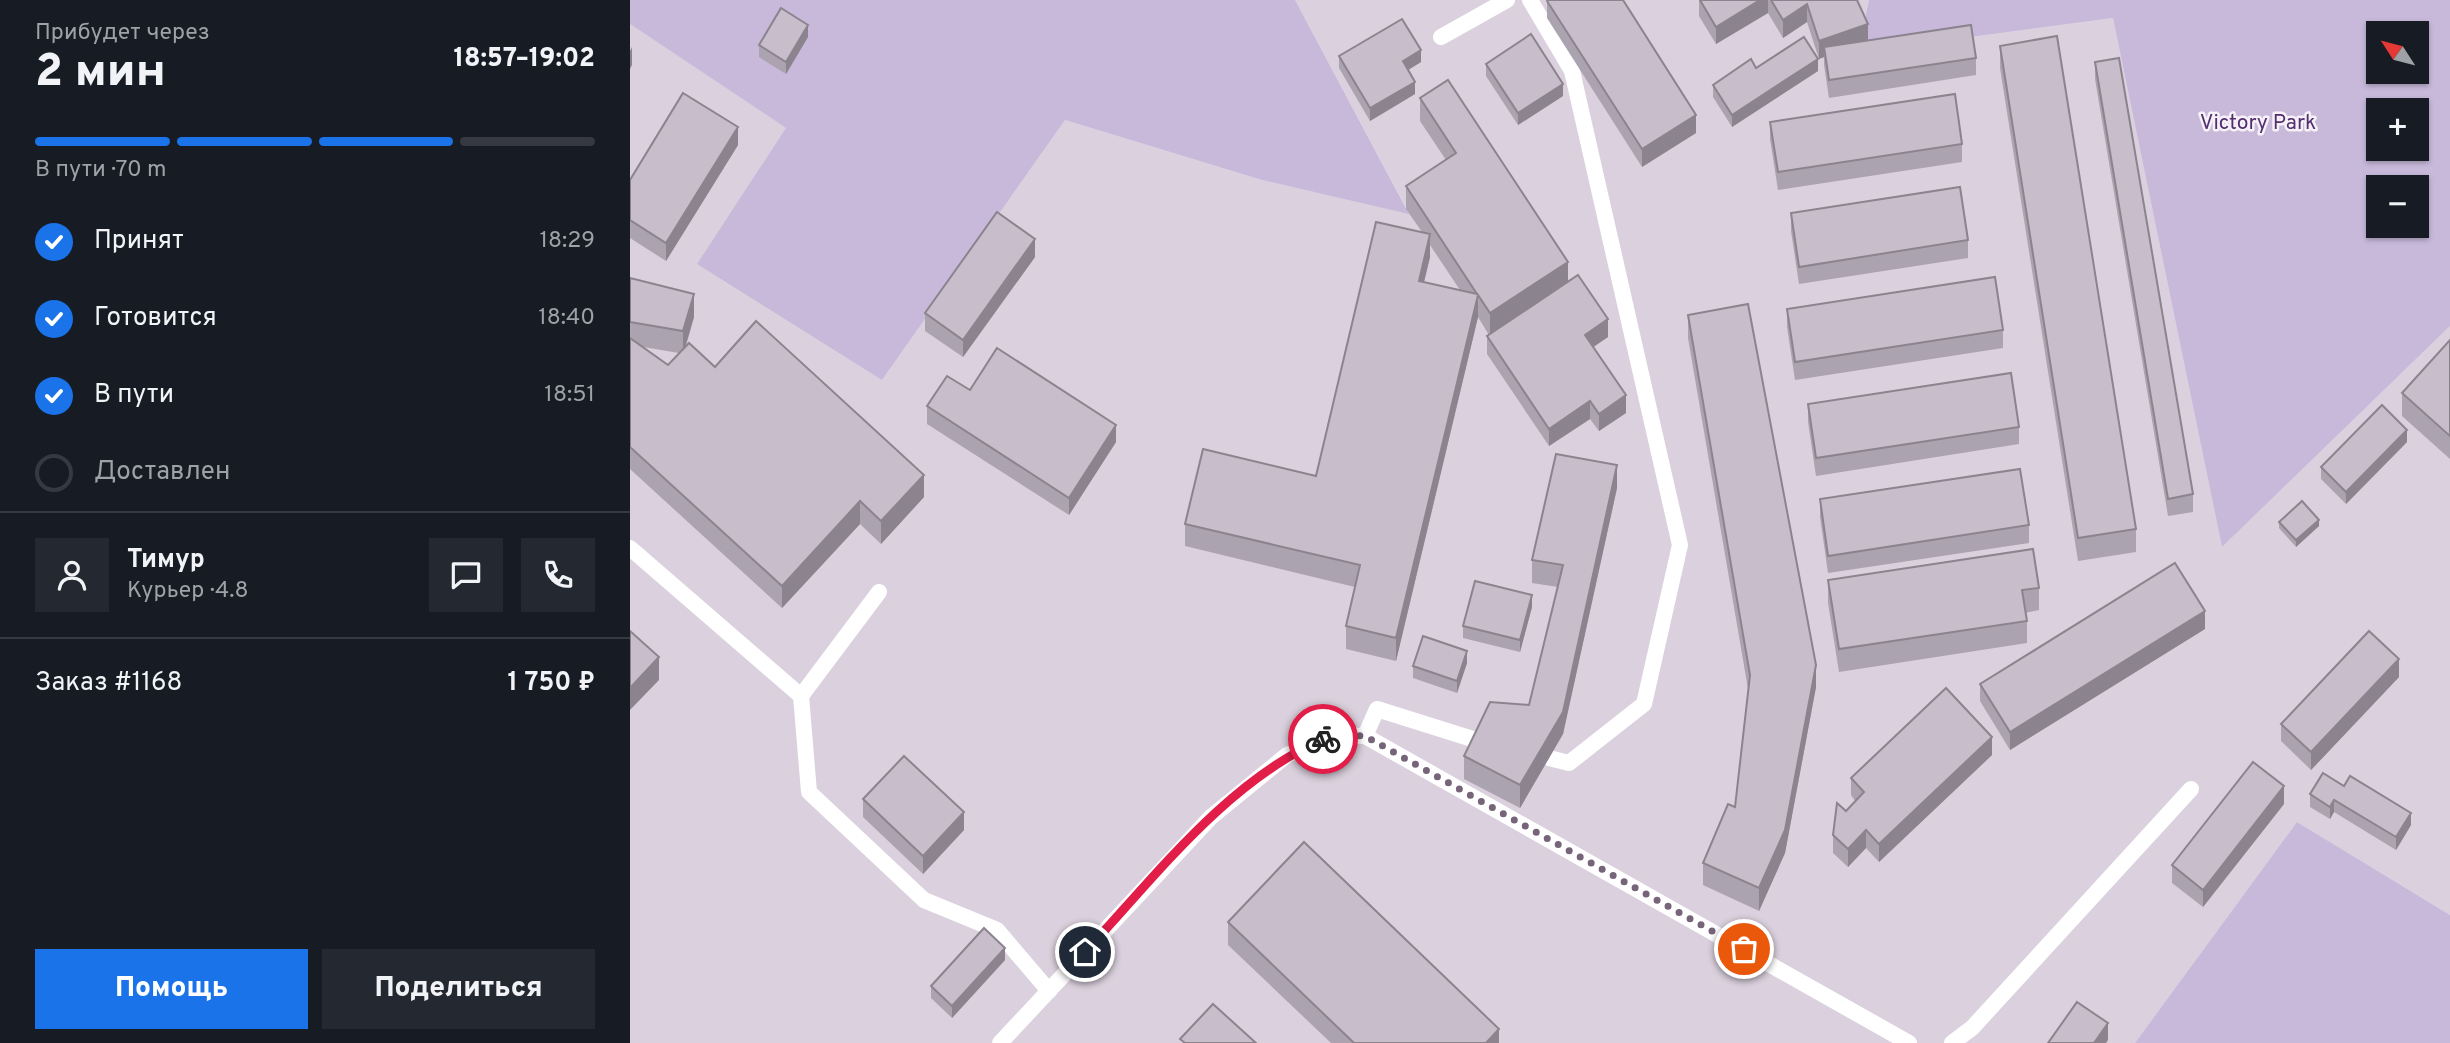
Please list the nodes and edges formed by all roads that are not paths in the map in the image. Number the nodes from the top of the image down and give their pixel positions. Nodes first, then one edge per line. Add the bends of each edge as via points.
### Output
1 (1507, 0) edge
2 (1530, 0) edge
3 (1441, 37) dead end
4 (630, 548) edge
5 (879, 592) dead end
6 (801, 696) junction
7 (1365, 736) junction
8 (1482, 743) edge
9 (1549, 758) edge
10 (2191, 789) dead end
11 (1049, 991) junction
12 (1000, 1043) edge
13 (1909, 1043) edge
14 (1952, 1043) edge

1 - 3 lane
2 - 9 lane via 1572,71 1680,545 1644,704 1569,762
4 - 6 lane
5 - 6 lane
6 - 11 lane via 809,792 924,900 997,930
7 - 8 lane via 1377,709
7 - 11 lane via 1331,735 1287,755 1211,817
7 - 13 lane
10 - 14 lane via 1972,1028
11 - 12 lane

